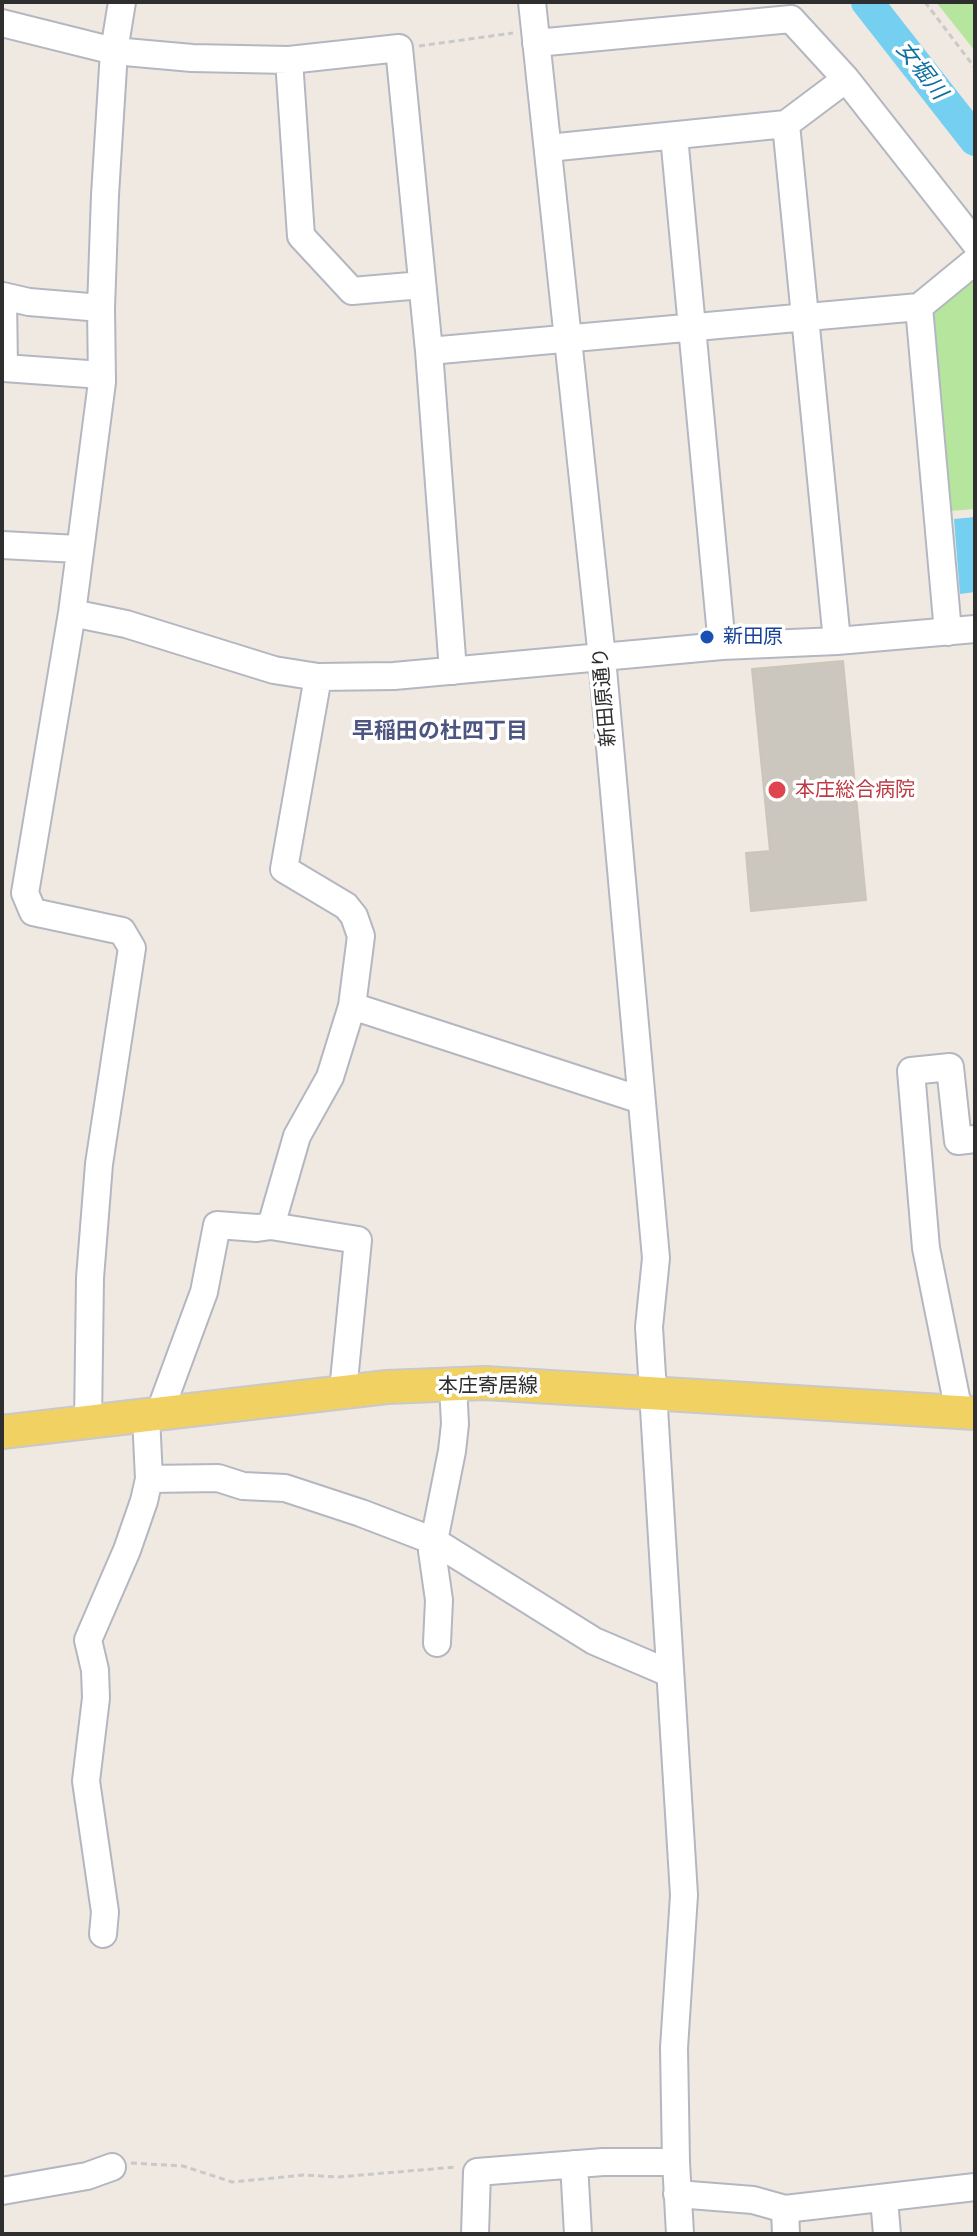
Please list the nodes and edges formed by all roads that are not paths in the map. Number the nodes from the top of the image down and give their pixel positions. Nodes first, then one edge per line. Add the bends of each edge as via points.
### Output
1 (122, 2) edge
2 (532, 2) edge
3 (2, 23) edge
4 (525, 38) junction
5 (114, 51) junction
6 (289, 60) junction
7 (846, 79) junction
8 (786, 124) junction
9 (674, 136) junction
10 (548, 148) junction
11 (975, 243) edge
12 (975, 261) edge
13 (422, 285) junction
14 (3, 296) edge
15 (919, 307) junction
16 (101, 308) junction
17 (805, 317) junction
18 (693, 328) junction
19 (568, 341) junction
20 (429, 351) junction
21 (102, 375) junction
22 (2, 545) edge
23 (78, 549) junction
24 (72, 613) junction
25 (975, 629) edge
26 (948, 632) junction
27 (837, 641) junction
28 (722, 646) junction
29 (602, 658) junction
30 (453, 671) junction
31 (318, 677) junction
32 (2, 895) edge
33 (29, 901) junction
34 (352, 1006) junction
35 (641, 1100) junction
36 (975, 1139) edge
37 (271, 1226) junction
38 (453, 1385) junction
39 (343, 1391) junction
40 (653, 1393) junction
41 (967, 1412) edge
42 (152, 1415) junction
43 (88, 1423) junction
44 (2, 1432) edge
45 (149, 1479) junction
46 (434, 1541) junction
47 (437, 1643) dead end
48 (669, 1673) junction
49 (103, 1934) dead end
50 (676, 2162) junction
51 (574, 2164) junction
52 (112, 2167) road end
53 (975, 2187) edge
54 (2, 2191) edge
55 (677, 2194) junction
56 (884, 2199) junction
57 (786, 2222) edge
58 (475, 2234) edge
59 (578, 2234) edge
60 (680, 2234) edge
61 (887, 2234) edge

1 - 5 street
2 - 4 street, 新田原通り
3 - 5 street
4 - 7 street via 791,19
4 - 10 street, 新田原通り
5 - 6 street
5 - 16 street
6 - 13 street via 301,236 352,291
6 - 13 street via 399,48
7 - 8 street
7 - 11 street
8 - 9 street
8 - 17 street
9 - 10 street
9 - 18 street
10 - 19 street, 新田原通り
12 - 15 street
13 - 20 street
14 - 16 street
14 - 21 street via 4,368
15 - 17 street
15 - 26 street
16 - 21 street
17 - 18 street
17 - 27 street
18 - 19 street
18 - 28 street
19 - 20 street
19 - 29 street, 新田原通り
20 - 30 street
21 - 23 street
22 - 23 street
23 - 24 street
24 - 31 street via 126,624 274,670
24 - 33 street via 25,893
25 - 26 street
26 - 27 street
27 - 28 street
28 - 29 street
29 - 30 street
29 - 35 street, 新田原通り
30 - 31 street
31 - 34 street via 284,869 354,916 361,936
32 - 33 street
33 - 43 street via 33,912 122,931 132,948 99,1164 90,1278
34 - 35 street
34 - 37 street via 330,1077 297,1136
35 - 40 street, 新田原通り via 656,1258 649,1327
36 - 41 street via 958,1141 950,1067 911,1071 926,1248
37 - 39 street via 358,1240
37 - 42 street via 217,1225 204,1292
38 - 39 main road, 本庄寄居線
38 - 40 main road, 本庄寄居線
38 - 46 street via 452,1451
39 - 42 main road, 本庄寄居線
40 - 41 main road, 本庄寄居線
40 - 48 street, 新田原通り
42 - 43 main road, 本庄寄居線
42 - 45 street
43 - 44 main road, 本庄寄居線
45 - 46 street via 218,1478 243,1486 285,1488
45 - 49 street via 127,1550 88,1640 96,1698 86,1781 105,1912
46 - 47 street
46 - 48 street via 594,1641
48 - 50 street, 新田原通り via 684,1895 674,2048
50 - 51 street
50 - 55 street, 新田原通り
51 - 58 street via 477,2172
51 - 59 street
52 - 54 street
53 - 56 street
55 - 57 street via 753,2200
55 - 60 street, 新田原通り
56 - 57 street
56 - 61 street

